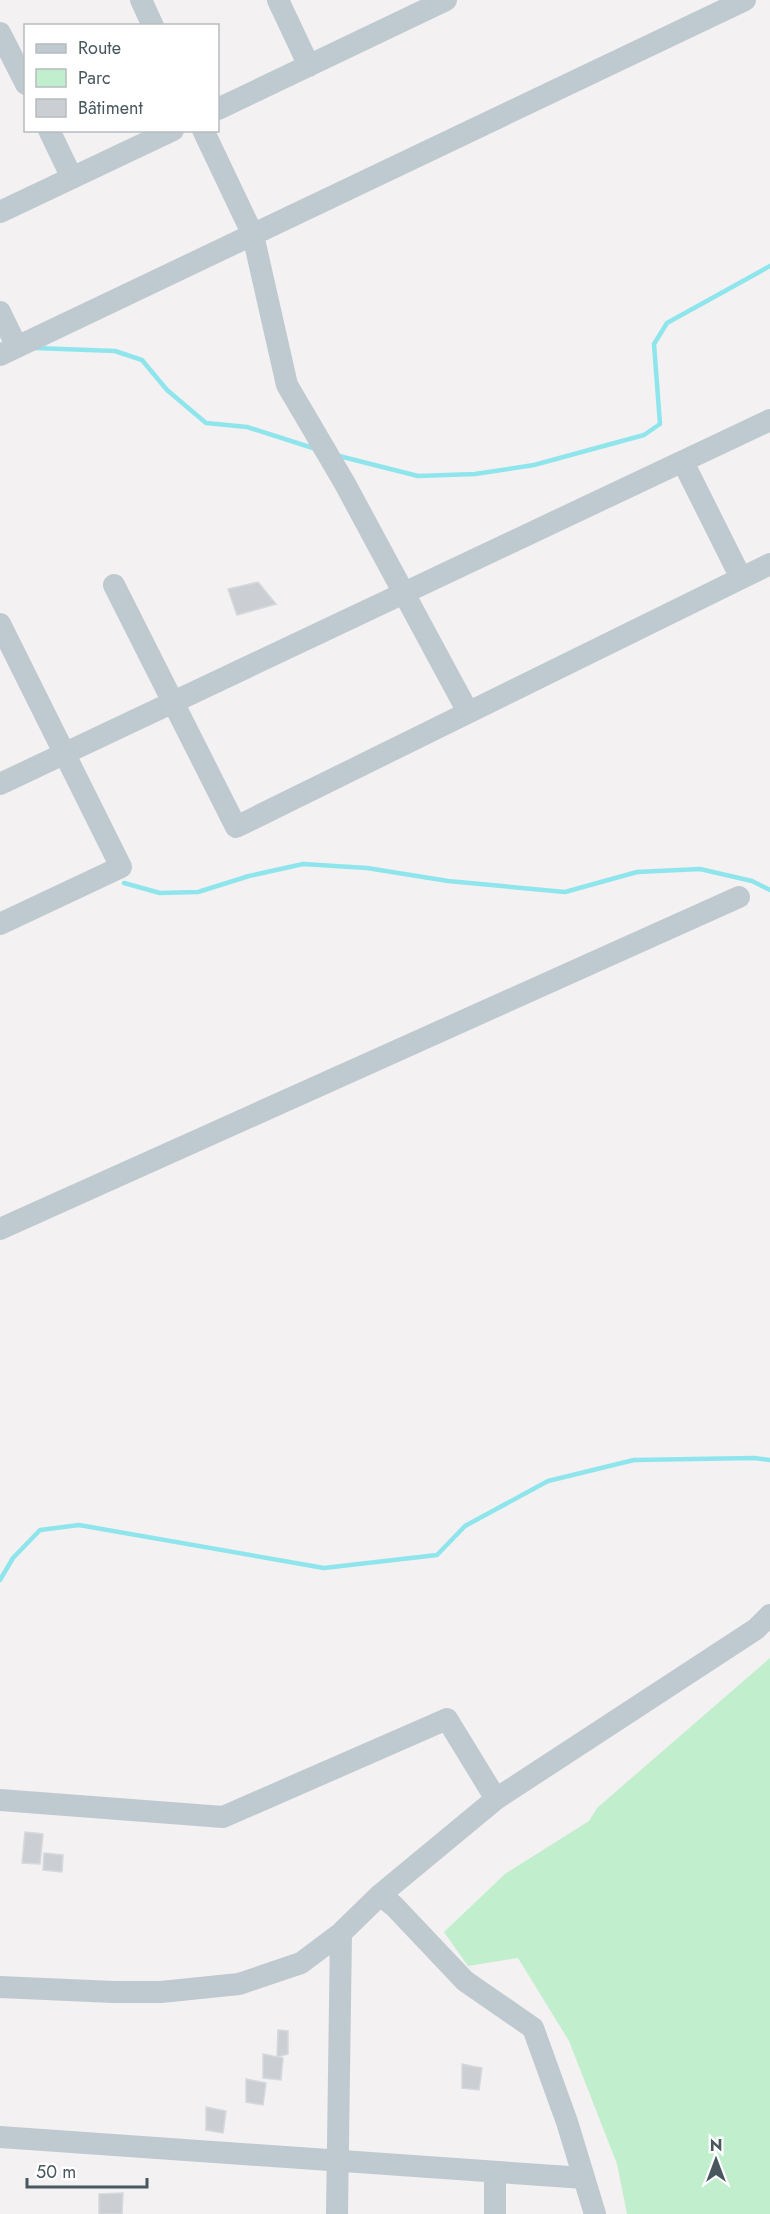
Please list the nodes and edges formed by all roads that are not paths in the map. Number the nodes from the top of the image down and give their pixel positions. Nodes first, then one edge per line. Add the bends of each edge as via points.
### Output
1 (141, 0) edge
2 (278, 0) edge
3 (446, 0) edge
4 (745, 0) edge
5 (152, 24) edge
6 (0, 33) edge
7 (309, 66) junction
8 (24, 80) edge
9 (219, 109) edge
10 (50, 132) edge
11 (169, 132) edge
12 (204, 132) edge
13 (72, 178) junction
14 (0, 212) edge
15 (253, 235) junction
16 (0, 312) edge
17 (8, 351) edge
18 (770, 420) edge
19 (683, 462) junction
20 (770, 564) edge
21 (741, 578) junction
22 (114, 585) dead end
23 (404, 593) junction
24 (0, 624) edge
25 (173, 702) junction
26 (468, 712) junction
27 (64, 754) junction
28 (0, 784) edge
29 (739, 897) dead end
30 (0, 924) edge
31 (0, 1229) edge
32 (770, 1615) edge
33 (496, 1799) junction
34 (0, 1800) edge
35 (381, 1895) junction
36 (341, 1933) junction
37 (0, 1987) edge
38 (0, 2137) edge
39 (339, 2162) junction
40 (495, 2172) junction
41 (584, 2178) junction
42 (337, 2214) edge
43 (495, 2214) edge
44 (595, 2214) edge

1 - 5 street
2 - 7 street
3 - 7 street
4 - 15 street
6 - 8 street
7 - 9 street
10 - 13 street
11 - 13 street
12 - 15 street
13 - 14 street
15 - 17 street
15 - 23 street via 287,385
16 - 17 street
18 - 19 street
19 - 21 street
19 - 23 street
20 - 21 street
21 - 26 street
22 - 25 street
23 - 25 street
23 - 26 street
24 - 27 street
25 - 26 street via 236,826
25 - 27 street
27 - 28 street
27 - 30 street via 121,867
29 - 31 street
32 - 33 street via 756,1629
33 - 34 street via 447,1719 223,1817
33 - 35 street
35 - 36 street
35 - 41 street via 465,1981 534,2028
36 - 37 street via 301,1963 239,1984 161,1992
36 - 39 street
38 - 39 street
39 - 40 street
39 - 42 street
40 - 41 street
40 - 43 street
41 - 44 street

